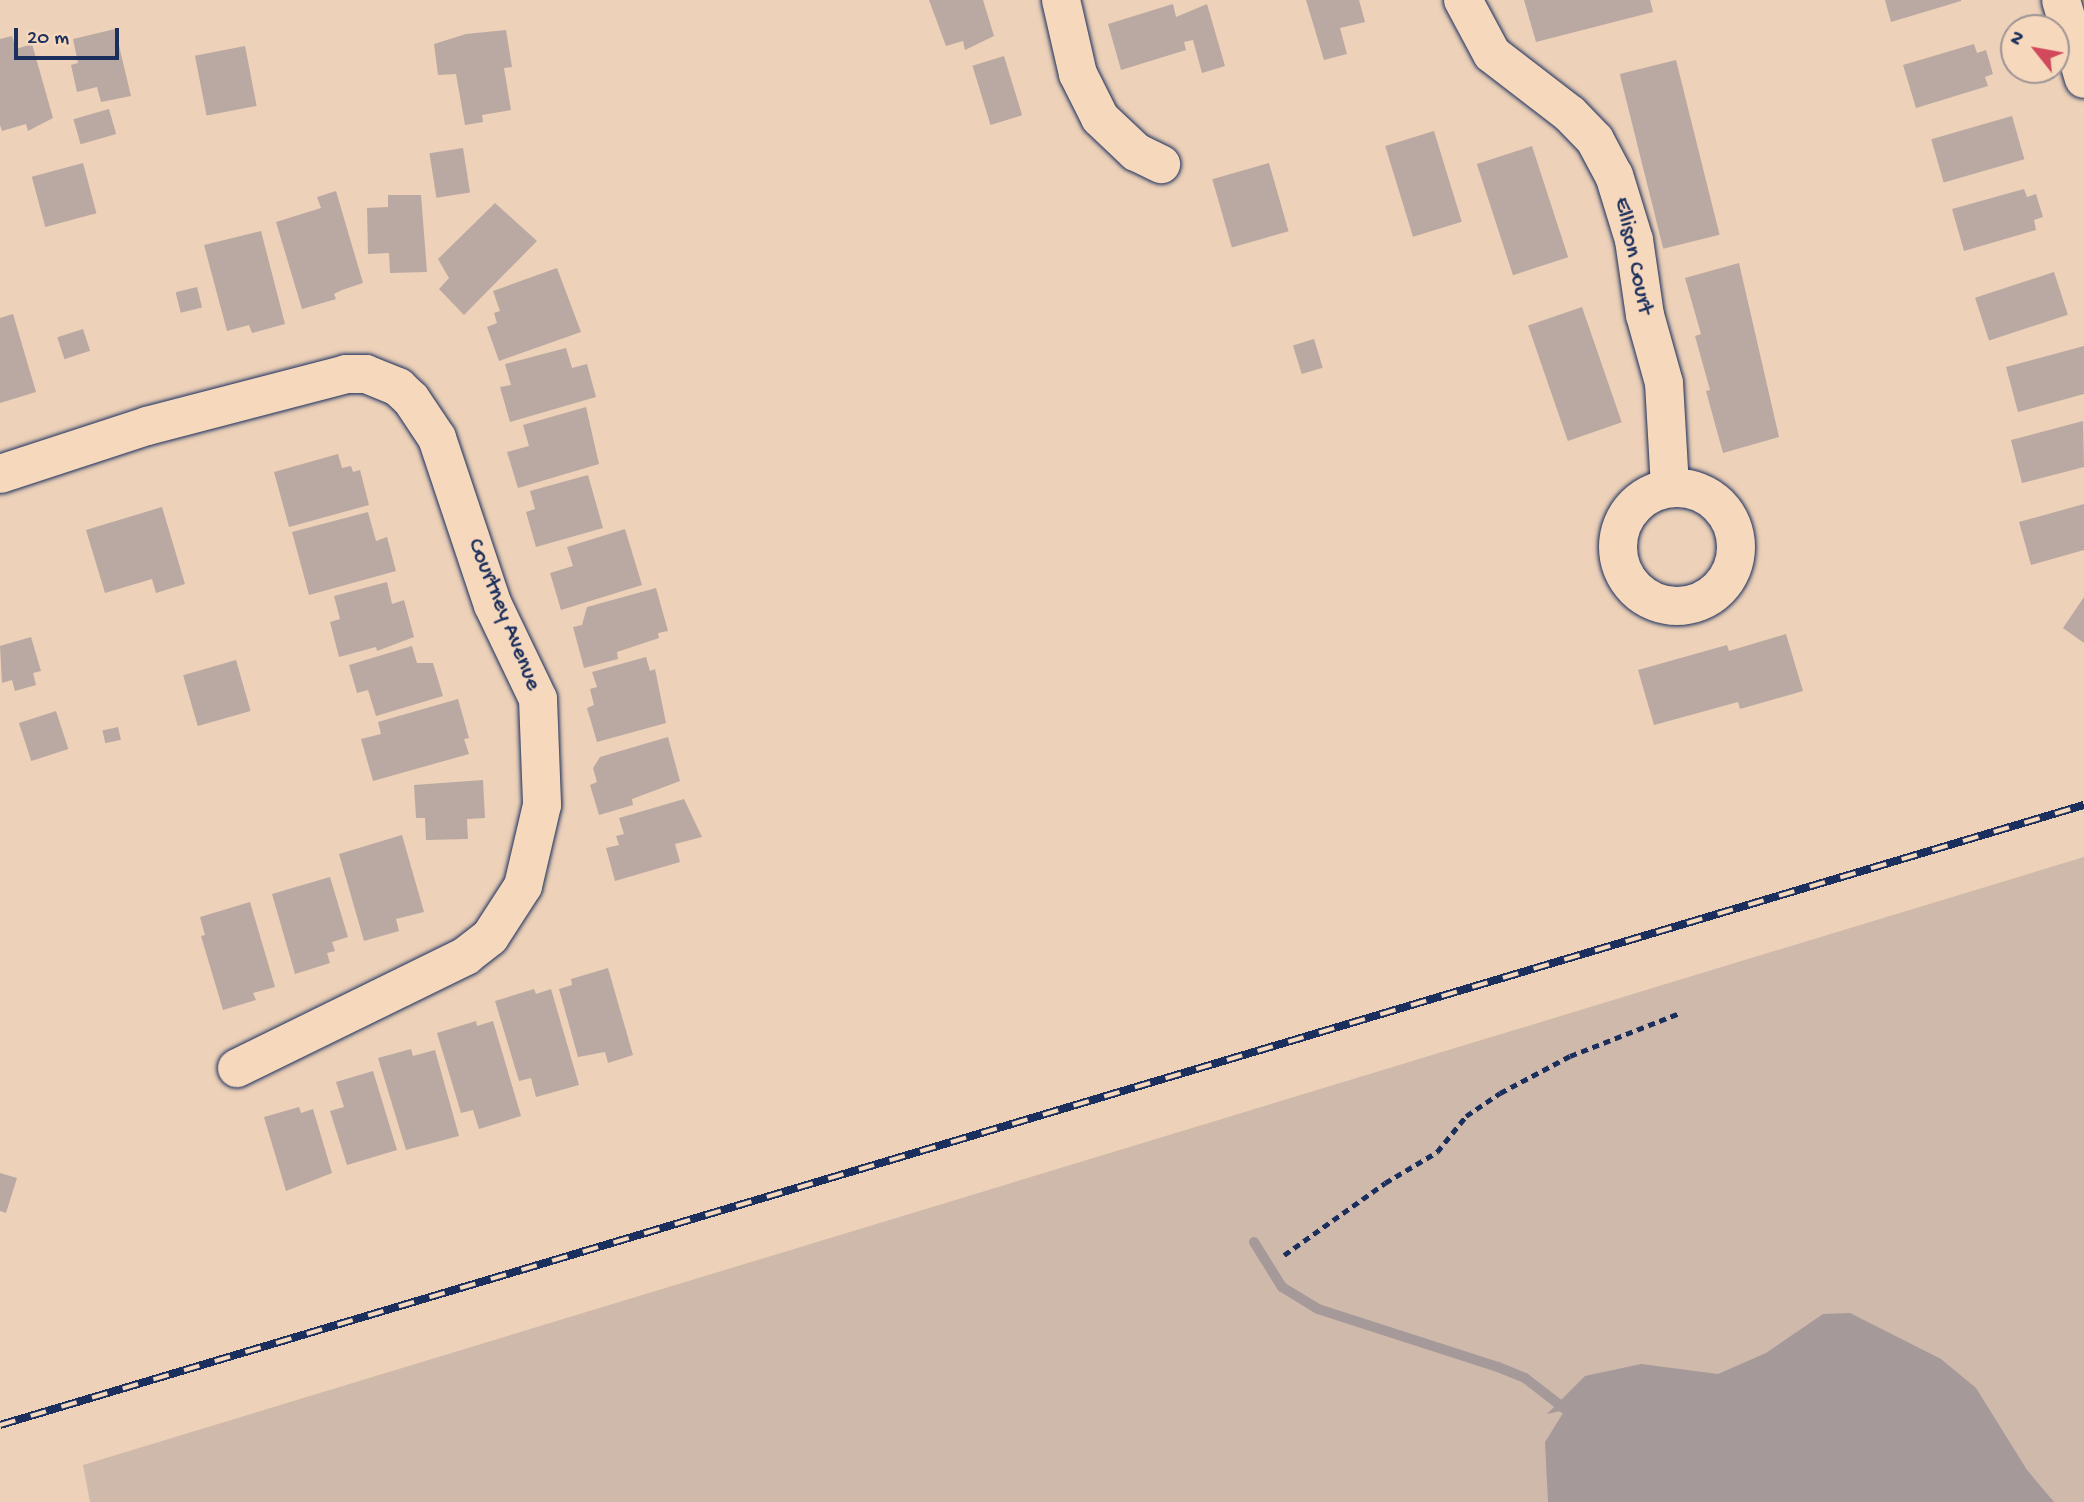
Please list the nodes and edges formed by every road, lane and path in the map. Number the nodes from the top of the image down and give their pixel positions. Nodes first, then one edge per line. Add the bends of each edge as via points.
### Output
1 (1060, 0) edge
2 (1463, 0) edge
3 (2061, 0) edge
4 (2084, 79) edge
5 (1161, 164) dead end
6 (0, 474) edge
7 (1670, 487) dead end
8 (1680, 1013) dead end
9 (237, 1068) dead end
10 (1284, 1255) dead end

1 - 5 street via 1078,74 1100,118 1136,152
2 - 7 street, Ellison Court via 1492,54 1570,114 1595,140 1614,175 1634,240 1645,315 1664,383
3 - 4 street
6 - 9 street, Courtney Avenue via 147,426 346,373 366,374 398,387 437,438 494,605 538,699 542,805 523,887 490,937 466,956
8 - 10 path via 1570,1056 1500,1093 1466,1116 1437,1152

